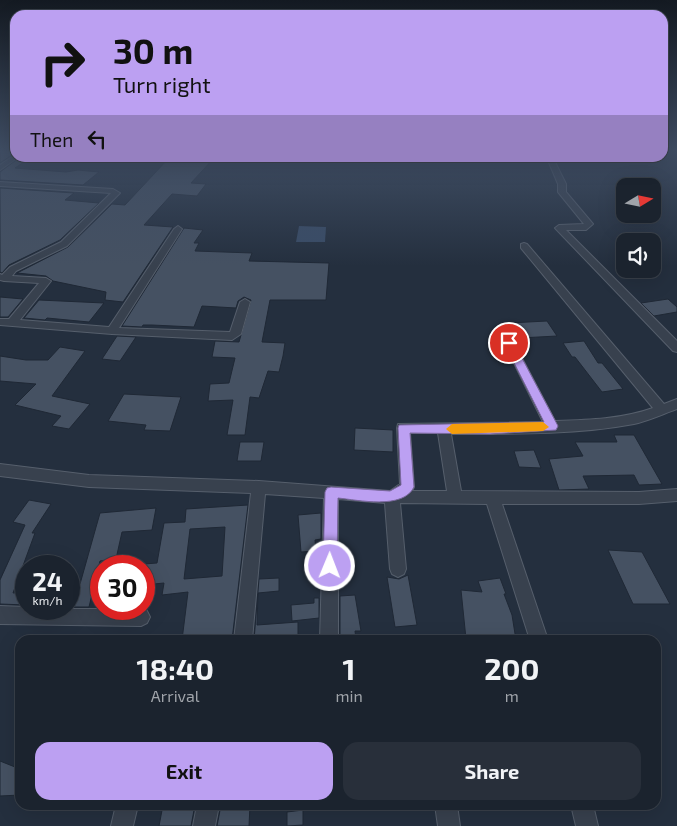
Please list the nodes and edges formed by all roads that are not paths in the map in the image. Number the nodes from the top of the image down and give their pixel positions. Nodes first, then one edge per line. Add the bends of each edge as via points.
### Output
1 (73, 189) edge
2 (562, 189) edge
3 (178, 229) dead end
4 (524, 246) dead end
5 (2, 277) edge
6 (245, 302) dead end
7 (0, 322) edge
8 (12, 324) junction
9 (112, 331) junction
10 (509, 343) dead end
11 (677, 348) edge
12 (677, 404) edge
13 (661, 409) junction
14 (552, 426) junction
15 (444, 429) junction
16 (0, 470) edge
17 (259, 487) junction
18 (331, 492) junction
19 (455, 496) junction
20 (492, 496) junction
21 (677, 496) edge
22 (392, 497) junction
23 (398, 569) dead end
24 (0, 614) edge
25 (90, 616) edge
26 (244, 635) edge
27 (329, 635) edge
28 (537, 635) edge
29 (126, 810) edge
30 (207, 810) edge
31 (447, 810) edge
32 (583, 810) edge
33 (122, 826) edge
34 (204, 826) edge
35 (449, 826) edge
36 (587, 826) edge

1 - 5 street via 116,193 64,244
2 - 11 street via 589,224 586,227 559,228
3 - 9 street
4 - 13 street
5 - 8 street via 46,281
6 - 9 street via 236,334 232,336
7 - 8 street
8 - 9 street
10 - 14 street
12 - 13 street
13 - 14 street via 635,419
14 - 15 street
15 - 19 street
15 - 22 street via 404,428 407,487
16 - 17 street via 89,481
17 - 18 street
17 - 26 street
18 - 22 street
18 - 27 street
19 - 20 street
19 - 22 street
20 - 21 street
20 - 28 street
22 - 23 street
24 - 25 street
29 - 33 street
30 - 34 street
31 - 35 street
32 - 36 street

